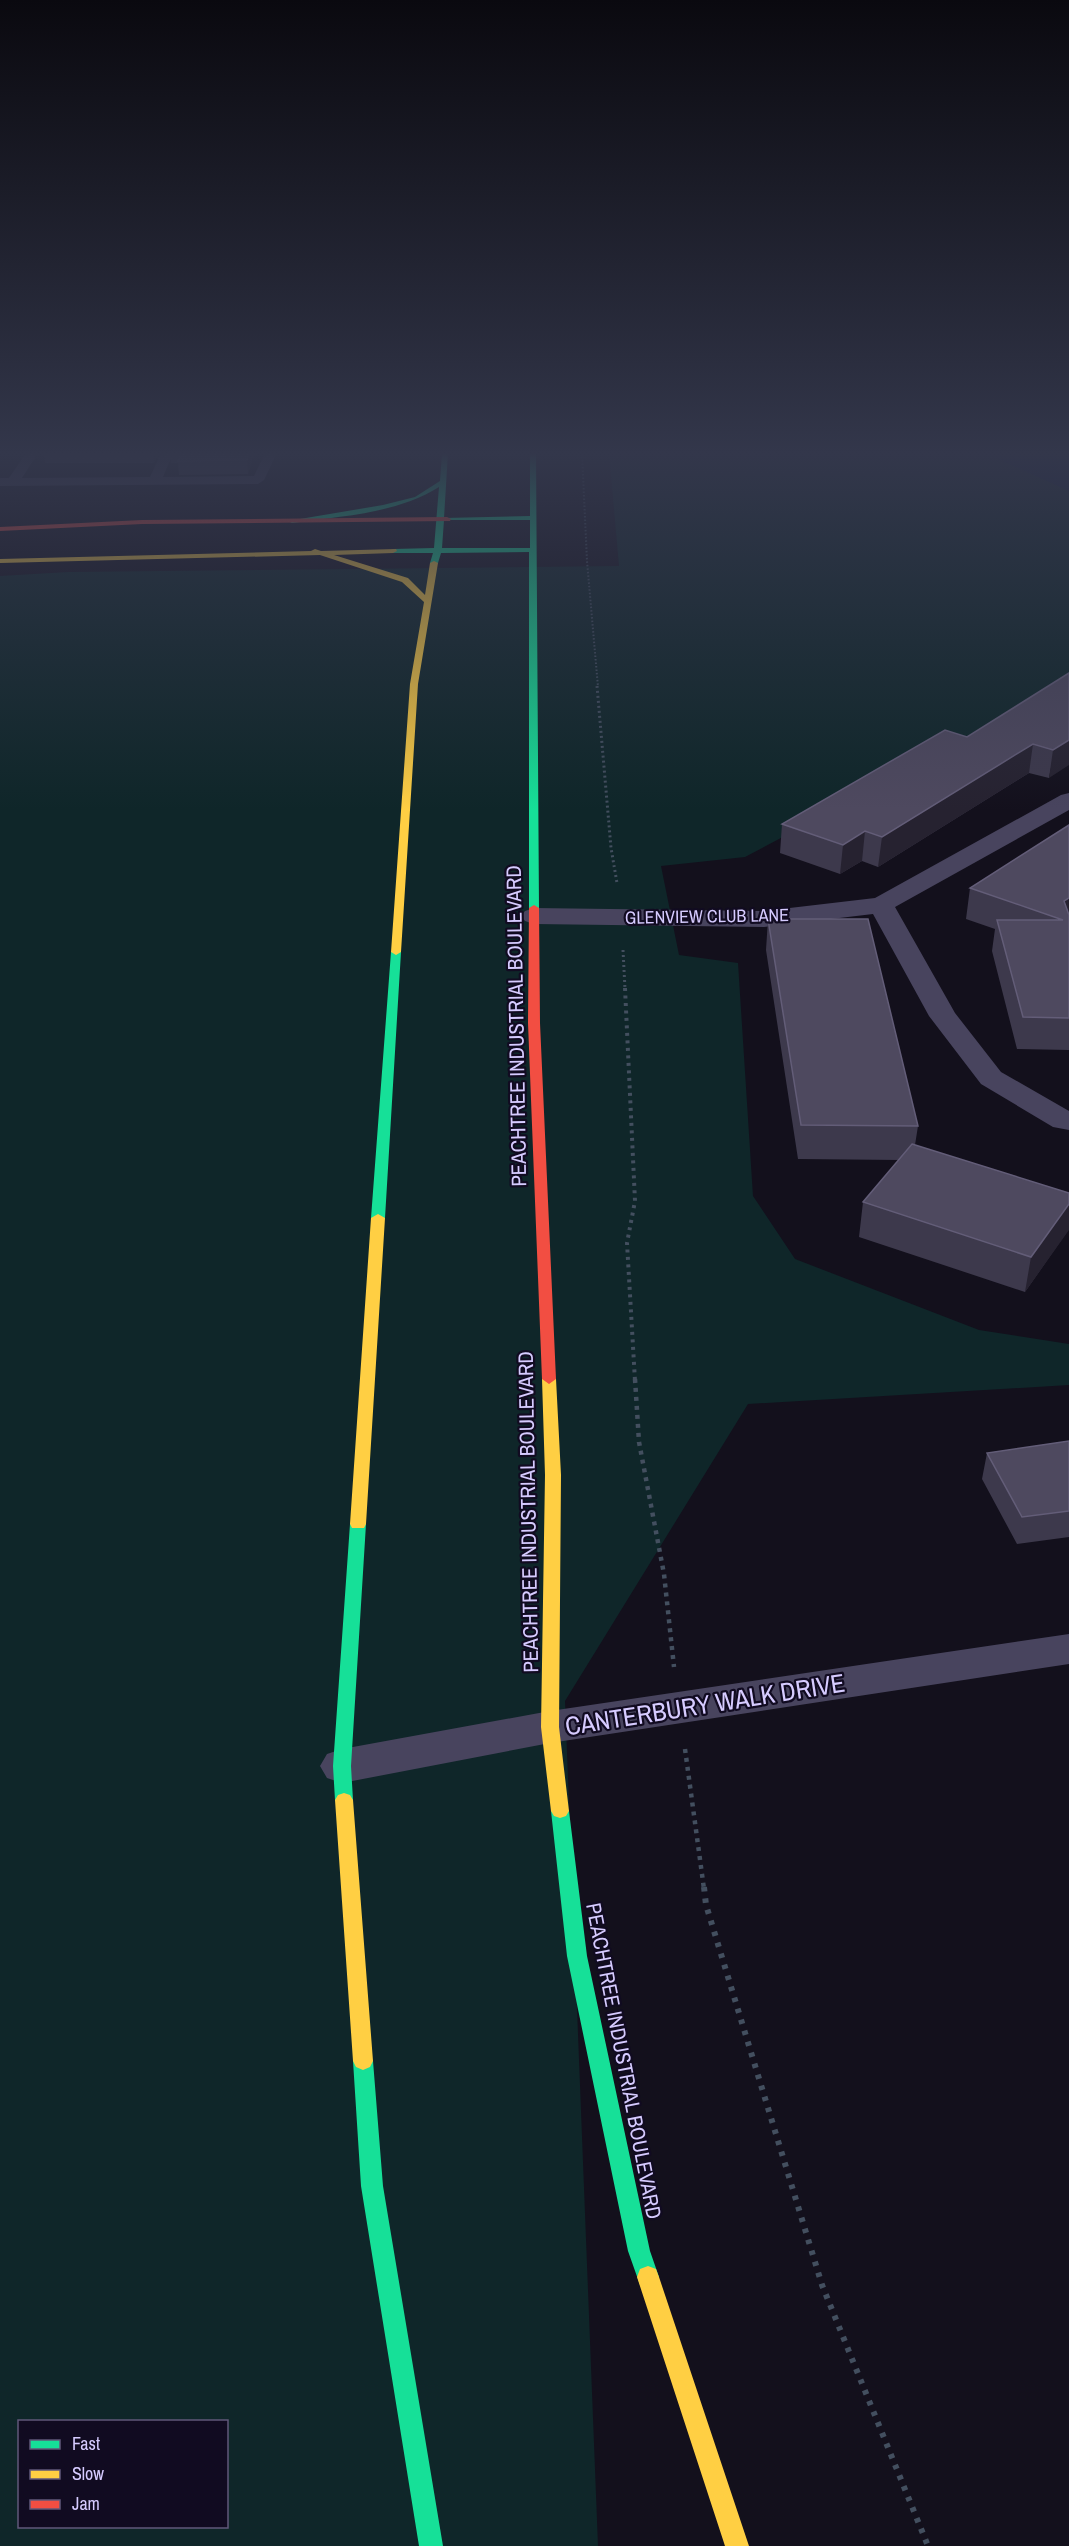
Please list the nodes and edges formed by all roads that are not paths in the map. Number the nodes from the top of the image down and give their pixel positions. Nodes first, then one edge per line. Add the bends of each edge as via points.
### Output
1 (379, 572) edge
2 (433, 572) edge
3 (533, 572) edge
4 (427, 601) junction
5 (1069, 800) edge
6 (881, 905) junction
7 (534, 916) junction
8 (1069, 1121) edge
9 (1069, 1649) edge
10 (550, 1727) junction
11 (342, 1766) junction
12 (431, 2546) edge
13 (737, 2546) edge

1 - 4 main road via 405,580
2 - 4 main road
3 - 7 main road, PEACHTREE INDUSTRIAL BOULEVARD
4 - 11 main road via 413,695
5 - 6 street, GLENVIEW CLUB LANE
6 - 7 street, GLENVIEW CLUB LANE via 764,919
6 - 8 street via 943,1016 992,1078
7 - 10 main road, PEACHTREE INDUSTRIAL BOULEVARD via 534,1023 553,1475
9 - 10 street, CANTERBURY WALK DRIVE
10 - 11 street, CANTERBURY WALK DRIVE
10 - 13 main road, PEACHTREE INDUSTRIAL BOULEVARD via 578,1956 639,2251
11 - 12 main road via 372,2186

